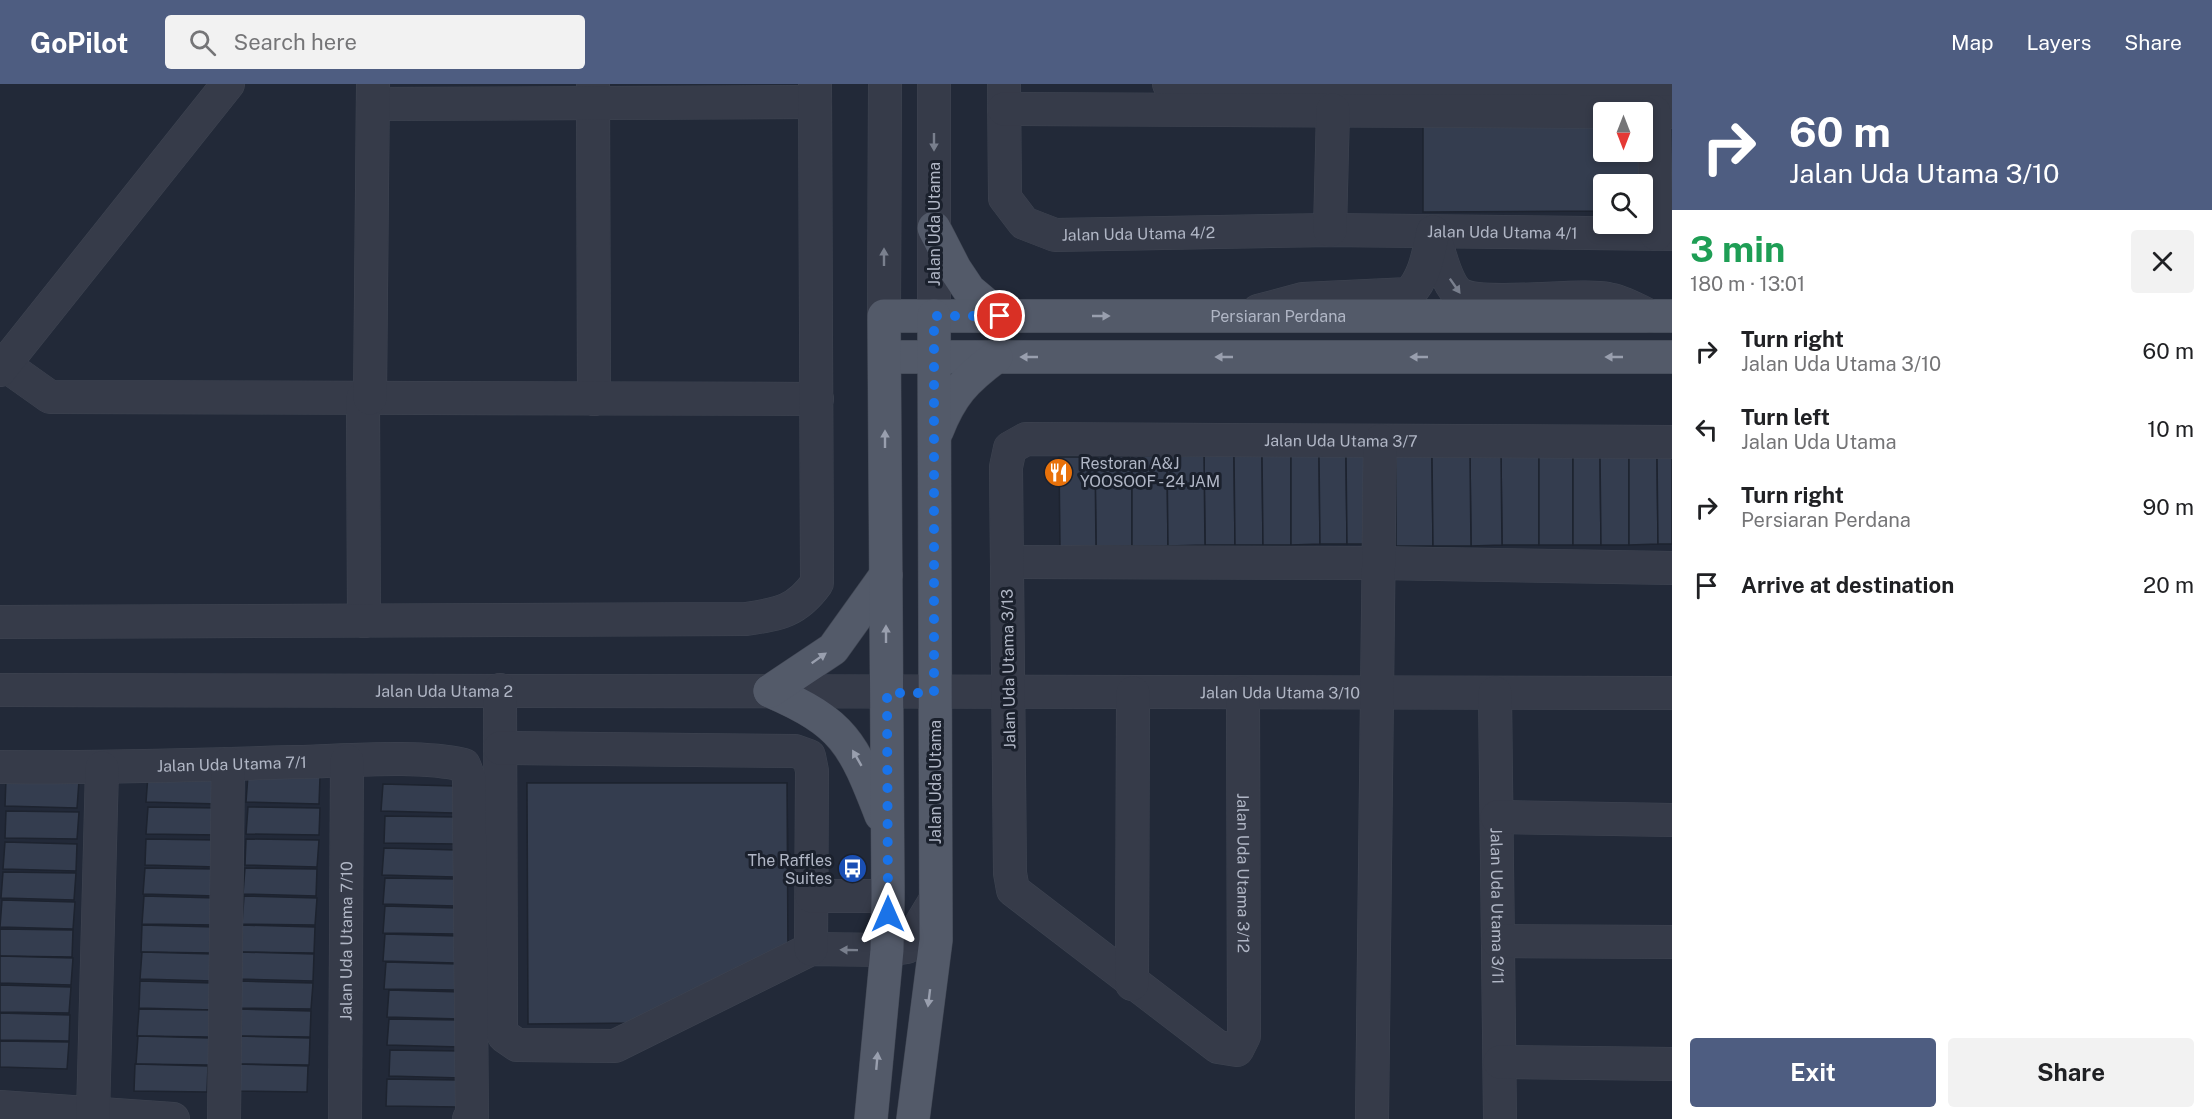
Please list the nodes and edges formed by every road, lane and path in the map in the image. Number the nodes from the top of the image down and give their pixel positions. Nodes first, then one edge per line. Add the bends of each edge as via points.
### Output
1 (228, 84) edge
2 (885, 84) edge
3 (934, 84) edge
4 (1169, 84) edge
5 (1672, 85) edge
6 (815, 93) edge
7 (373, 94) edge
8 (593, 94) edge
9 (1004, 97) edge
10 (1131, 97) edge
11 (1333, 110) junction
12 (1663, 112) edge
13 (934, 228) junction
14 (1330, 231) junction
15 (1432, 232) junction
16 (1664, 234) edge
17 (884, 316) junction
18 (934, 316) junction
19 (1000, 316) junction
20 (1238, 316) junction
21 (1661, 316) edge
22 (885, 357) junction
23 (934, 357) junction
24 (996, 357) junction
25 (1672, 357) edge
26 (2, 368) edge
27 (366, 398) junction
28 (594, 399) junction
29 (816, 399) junction
30 (934, 439) junction
31 (1380, 441) junction
32 (1672, 442) edge
33 (1010, 448) joint
34 (1007, 562) junction
35 (1378, 563) junction
36 (1672, 568) edge
37 (886, 575) junction
38 (364, 621) junction
39 (0, 622) edge
40 (0, 690) edge
41 (500, 690) junction
42 (770, 691) junction
43 (887, 693) junction
44 (934, 693) junction
45 (1009, 693) junction
46 (1133, 693) junction
47 (1243, 693) junction
48 (1377, 693) junction
49 (1495, 693) junction
50 (1672, 693) edge
51 (500, 748) junction
52 (347, 761) junction
53 (228, 764) junction
54 (0, 767) edge
55 (102, 768) junction
56 (1497, 817) junction
57 (1672, 820) edge
58 (888, 831) junction
59 (812, 896) junction
60 (888, 896) junction
61 (936, 899) junction
62 (1498, 941) junction
63 (1672, 942) edge
64 (811, 949) junction
65 (887, 950) junction
66 (1132, 984) junction
67 (1500, 1062) junction
68 (1672, 1064) edge
69 (0, 1107) edge
70 (93, 1115) junction
71 (173, 1119) edge
72 (224, 1119) edge
73 (345, 1119) edge
74 (469, 1119) edge
75 (872, 1119) edge
76 (913, 1119) edge
77 (1372, 1119) edge
78 (1500, 1119) edge

1 - 26 street
17 -> 2 street
3 -> 13 street, Jalan Uda Utama
4 - 5 street
6 - 8 street
6 - 29 street
7 - 8 street
7 - 27 street
8 - 28 street
9 - 10 street
9 - 14 street, Jalan Uda Utama 4/2 via 1005,198 1024,223 1054,235
10 - 11 street
11 - 12 street
11 - 14 street
12 - 16 street
13 - 18 street, Jalan Uda Utama
13 - 19 main road via 969,290
14 - 15 street, Jalan Uda Utama 4/1
15 - 16 street, Jalan Uda Utama 4/1
15 - 20 street via 1419,284 1409,294 1303,299
15 -> 21 street via 1457,291 1468,298 1586,296 1611,299
17 - 18 main road, Persiaran Perdana
17 - 22 main road
18 - 19 main road, Persiaran Perdana
18 - 23 main road, Jalan Uda Utama
19 -> 20 main road, Persiaran Perdana
20 - 21 main road, Persiaran Perdana
22 - 23 main road
37 -> 22 main road
23 - 24 main road
23 - 30 main road, Jalan Uda Utama
25 -> 24 main road
24 - 30 main road via 969,377 948,403
26 - 27 street via 50,397
27 - 28 street
27 - 38 street
28 - 29 street
29 - 38 street via 817,583 804,601 777,615 746,619
30 - 44 main road, Jalan Uda Utama
31 - 32 street, Jalan Uda Utama 3/7
31 - 33 street, Jalan Uda Utama 3/7 via 1026,439
31 - 35 street
33 - 34 street, Jalan Uda Utama 3/13 via 1006,466
34 - 35 street
34 - 45 street, Jalan Uda Utama 3/13
35 - 36 street
35 - 48 street
42 -> 37 main road via 833,649
43 -> 37 main road
38 - 39 street
40 - 41 street, Jalan Uda Utama 2
41 - 42 street, Jalan Uda Utama 2
41 - 51 street
42 - 43 street, Jalan Uda Utama 2
58 -> 42 main road via 861,764 845,738 818,715
43 - 44 street, Jalan Uda Utama 3/10
43 - 58 main road
44 - 45 street, Jalan Uda Utama 3/10
44 - 61 main road, Jalan Uda Utama
45 - 46 street, Jalan Uda Utama 3/10
45 - 66 street, Jalan Uda Utama 3/13 via 1013,890
46 - 47 street, Jalan Uda Utama 3/10
46 - 66 street
47 - 48 street, Jalan Uda Utama 3/10
47 - 66 street, Jalan Uda Utama 3/12 via 1244,1036 1237,1050 1218,1047
48 - 49 street, Jalan Uda Utama 3/10
48 - 77 street
49 - 50 street, Jalan Uda Utama 3/10
49 - 56 street, Jalan Uda Utama 3/11
51 - 59 street via 795,751 809,756 813,771
51 - 64 street via 501,1028 509,1041 517,1045 615,1046
52 - 53 street, Jalan Uda Utama 7/1
52 - 73 street, Jalan Uda Utama 7/10
52 - 74 street, Jalan Uda Utama 7/1 via 446,761 464,765 469,778 472,1116
53 - 55 street, Jalan Uda Utama 7/1
53 - 72 street
54 - 55 street, Jalan Uda Utama 7/1
55 - 70 street
56 - 57 street
56 - 62 street, Jalan Uda Utama 3/11
58 - 60 main road
59 - 60 street
59 - 64 street
60 - 65 main road
61 - 65 street via 907,947
61 -> 76 main road, Jalan Uda Utama via 936,940
62 - 63 street
62 - 67 street, Jalan Uda Utama 3/11
65 -> 64 street
75 -> 65 main road
67 - 68 street
67 - 78 street, Jalan Uda Utama 3/11
69 - 70 street
70 - 71 street

